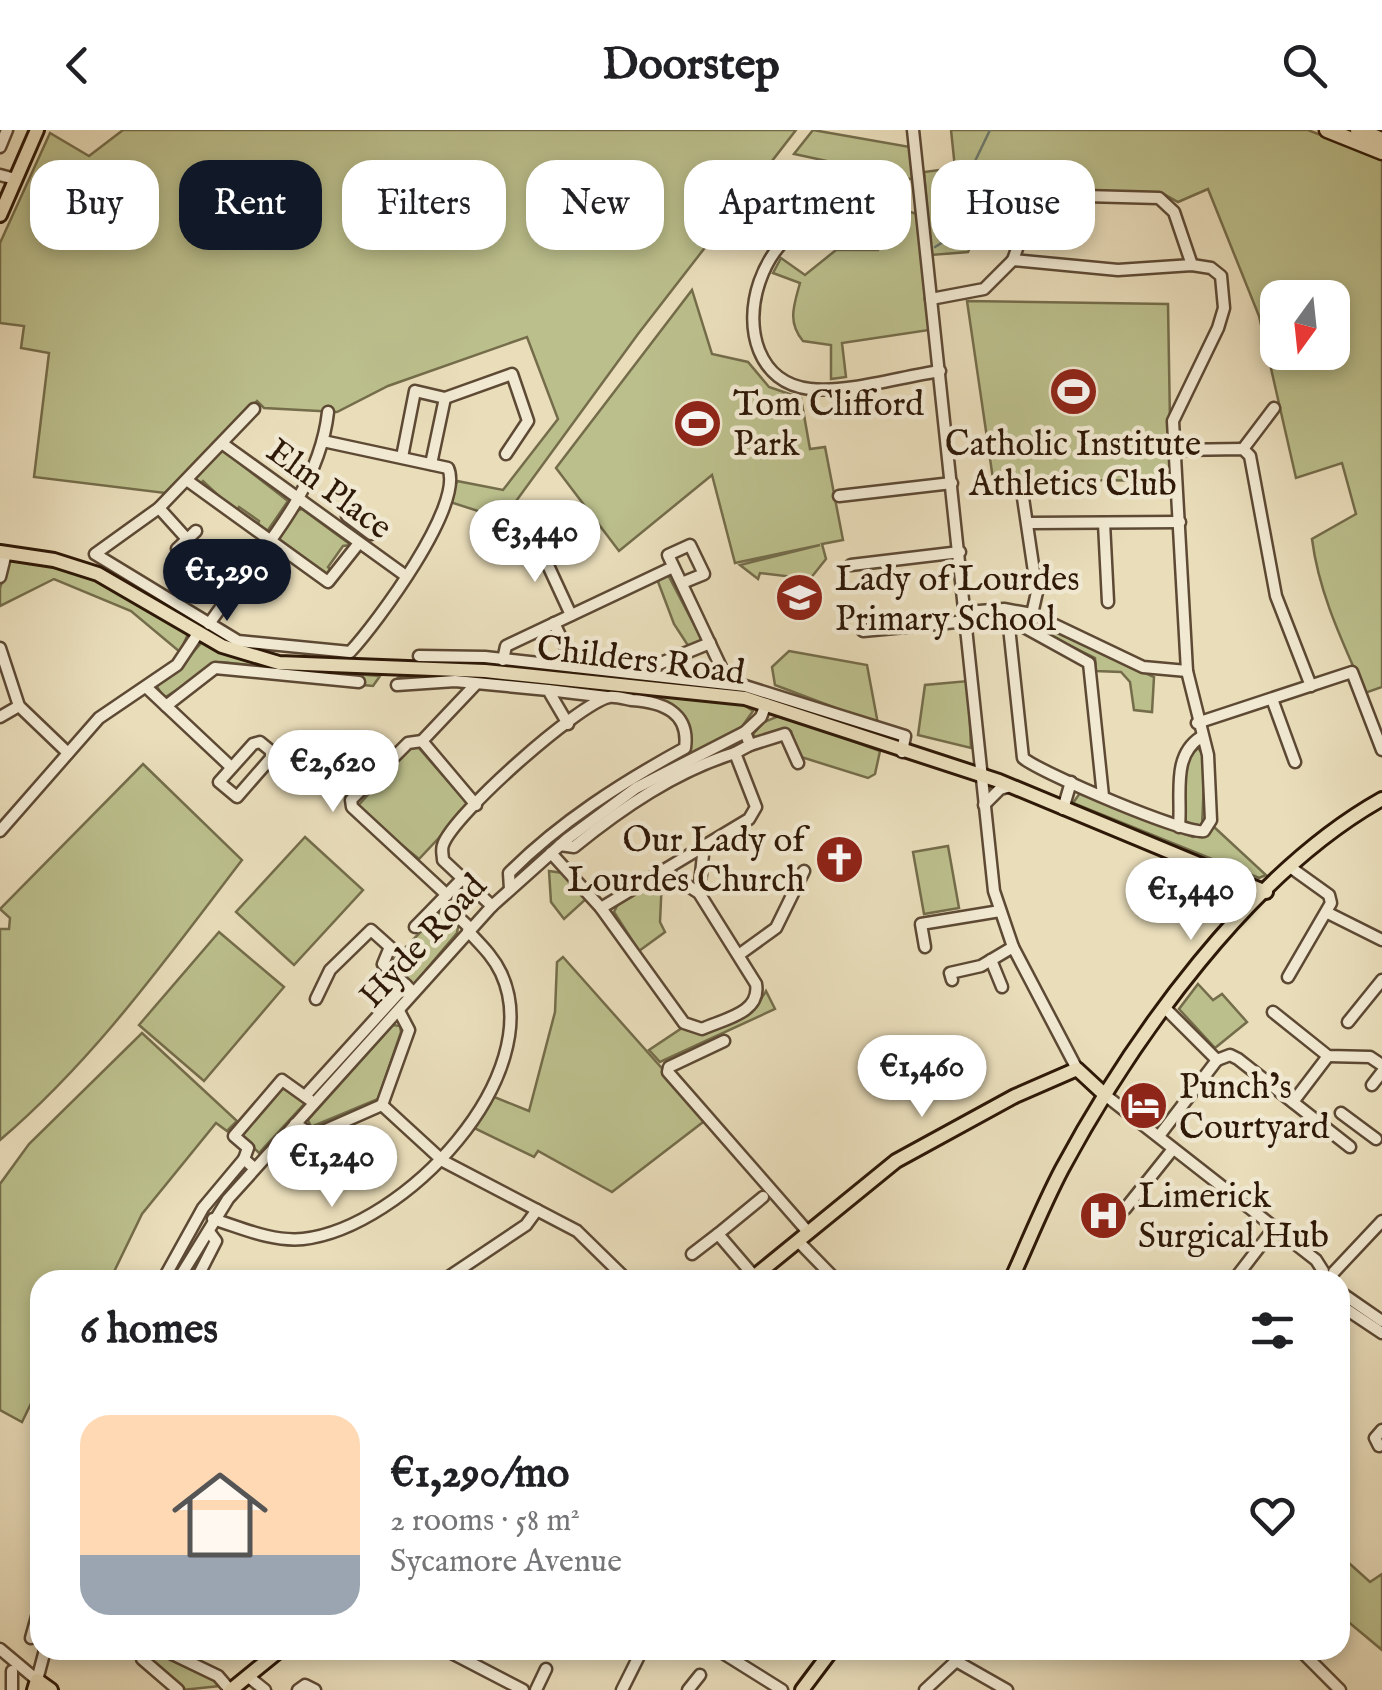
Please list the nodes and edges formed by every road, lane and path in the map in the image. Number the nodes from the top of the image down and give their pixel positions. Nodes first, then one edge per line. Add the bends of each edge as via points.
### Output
1 (7, 130) edge
2 (38, 130) edge
3 (913, 130) edge
4 (1327, 130) edge
5 (1358, 130) edge
6 (1382, 140) edge
7 (0, 147) edge
8 (1382, 152) edge
9 (0, 175) edge
10 (15, 179) junction
11 (0, 215) edge
12 (778, 250) edge
13 (1013, 260) junction
14 (1192, 265) junction
15 (932, 299) junction
16 (940, 370) junction
17 (445, 398) junction
18 (1274, 408) dead end
19 (254, 409) dead end
20 (328, 412) dead end
21 (324, 441) junction
22 (223, 444) junction
23 (1243, 449) junction
24 (1175, 450) junction
25 (506, 454) dead end
26 (402, 458) junction
27 (431, 464) junction
28 (188, 481) junction
29 (952, 483) junction
30 (1022, 491) dead end
31 (839, 496) dead end
32 (298, 499) junction
33 (160, 508) junction
34 (347, 516) dead end
35 (1180, 522) junction
36 (1104, 523) junction
37 (1030, 524) junction
38 (358, 525) junction
39 (371, 534) dead end
40 (269, 539) junction
41 (354, 540) junction
42 (177, 549) dead end
43 (549, 550) dead end
44 (3, 552) edge
45 (960, 552) junction
46 (851, 565) dead end
47 (673, 567) junction
48 (406, 576) junction
49 (0, 577) edge
50 (682, 583) junction
51 (146, 593) junction
52 (1108, 602) dead end
53 (1032, 614) junction
54 (571, 615) junction
55 (967, 616) junction
56 (554, 623) junction
57 (204, 628) junction
58 (863, 632) dead end
59 (710, 643) junction
60 (0, 648) edge
61 (290, 648) junction
62 (420, 656) dead end
63 (504, 660) junction
64 (290, 664) junction
65 (485, 664) junction
66 (575, 668) junction
67 (1186, 670) junction
68 (634, 674) junction
69 (359, 682) dead end
70 (476, 684) junction
71 (729, 684) junction
72 (397, 686) dead end
73 (1311, 686) junction
74 (146, 687) junction
75 (704, 688) junction
76 (548, 690) junction
77 (609, 697) junction
78 (1272, 699) junction
79 (766, 704) junction
80 (19, 706) junction
81 (166, 706) junction
82 (0, 717) edge
83 (568, 724) junction
84 (1197, 724) junction
85 (745, 732) junction
86 (1201, 737) junction
87 (422, 741) junction
88 (722, 744) junction
89 (750, 745) junction
90 (1382, 750) edge
91 (902, 752) junction
92 (68, 753) junction
93 (732, 754) junction
94 (798, 762) dead end
95 (1295, 762) dead end
96 (232, 767) junction
97 (982, 775) junction
98 (1071, 782) junction
99 (1011, 786) junction
100 (636, 788) junction
101 (1103, 796) junction
102 (1382, 798) edge
103 (984, 804) junction
104 (476, 805) junction
105 (1062, 809) junction
106 (4, 817) edge
107 (1179, 827) junction
108 (558, 829) junction
109 (0, 831) edge
110 (704, 845) junction
111 (559, 846) junction
112 (526, 856) junction
113 (1290, 866) junction
114 (535, 867) junction
115 (663, 870) junction
116 (804, 871) dead end
117 (462, 879) junction
118 (1244, 881) junction
119 (510, 889) junction
120 (1266, 892) junction
121 (699, 893) junction
122 (444, 898) junction
123 (492, 906) junction
124 (601, 908) junction
125 (1000, 911) junction
126 (1328, 913) junction
127 (415, 927) dead end
128 (1230, 929) junction
129 (469, 930) junction
130 (1382, 940) edge
131 (925, 947) dead end
132 (1012, 947) junction
133 (740, 954) junction
134 (948, 959) dead end
135 (991, 960) junction
136 (1288, 977) dead end
137 (1382, 980) edge
138 (1002, 987) dead end
139 (410, 989) junction
140 (316, 999) dead end
141 (1166, 1009) junction
142 (399, 1011) junction
143 (1273, 1012) dead end
144 (1348, 1022) dead end
145 (724, 1041) dead end
146 (1328, 1056) junction
147 (1217, 1060) junction
148 (1077, 1069) junction
149 (1382, 1069) edge
150 (1372, 1086) dead end
151 (1105, 1096) junction
152 (309, 1100) junction
153 (1293, 1102) junction
154 (382, 1105) junction
155 (1341, 1113) dead end
156 (1355, 1123) junction
157 (295, 1124) junction
158 (1158, 1136) junction
159 (1376, 1139) dead end
160 (1173, 1149) junction
161 (244, 1158) junction
162 (443, 1160) junction
163 (254, 1168) junction
164 (763, 1197) dead end
165 (1125, 1208) dead end
166 (538, 1210) junction
167 (213, 1219) junction
168 (1382, 1220) edge
169 (1274, 1228) junction
170 (210, 1234) dead end
171 (718, 1234) junction
172 (803, 1236) junction
173 (692, 1254) dead end
174 (169, 1270) edge
175 (184, 1270) edge
176 (201, 1270) edge
177 (457, 1270) edge
178 (612, 1270) edge
179 (746, 1270) edge
180 (762, 1270) edge
181 (828, 1270) edge
182 (1016, 1270) edge
183 (1242, 1270) edge
184 (1321, 1270) edge
185 (1334, 1270) edge
186 (1350, 1299) edge
187 (1350, 1312) edge
188 (1382, 1321) edge
189 (1382, 1333) edge
190 (1382, 1430) edge
191 (1379, 1446) dead end
192 (0, 1649) edge
193 (42, 1660) edge
194 (143, 1660) edge
195 (185, 1660) edge
196 (269, 1660) edge
197 (466, 1660) edge
198 (637, 1660) edge
199 (734, 1660) edge
200 (824, 1660) edge
201 (956, 1660) joint
202 (1310, 1660) edge
203 (546, 1669) dead end
204 (12, 1671) dead end
205 (700, 1675) dead end
206 (250, 1678) junction
207 (36, 1685) edge
208 (12, 1690) edge
209 (51, 1690) edge
210 (178, 1690) edge
211 (230, 1690) edge
212 (265, 1690) edge
213 (298, 1690) edge
214 (315, 1690) edge
215 (524, 1690) edge
216 (536, 1690) edge
217 (622, 1690) edge
218 (688, 1690) edge
219 (782, 1690) edge
220 (802, 1690) edge
221 (925, 1690) edge
222 (1007, 1690) edge
223 (1340, 1690) edge

1 - 7 street
2 - 10 main road
3 - 15 street
4 - 8 highway
5 - 6 highway
9 - 10 street
10 - 11 main road
12 - 16 street via 765,267 751,322 766,364 780,380 807,388
13 - 14 street via 1118,270
13 - 14 street via 1030,212 1048,195 1169,204
13 - 15 street via 984,290
14 - 24 street via 1221,276 1224,308 1177,408
15 - 16 street
16 - 29 street
17 - 25 street via 512,374 528,421
17 - 26 street via 415,391
17 - 27 street
18 - 23 street
19 - 22 street
20 - 21 street
21 - 26 street
21 - 32 street
22 - 28 street
22 - 32 street, Elm Place
23 - 24 street
23 - 73 street via 1250,456 1276,596
24 - 35 street
26 - 27 street
27 - 48 street via 448,468 452,479
28 - 33 street
28 - 40 street
29 - 31 street
29 - 45 street
30 - 37 street
32 - 40 street
32 - 41 street, Elm Place
33 - 42 street via 192,535
33 - 51 street via 95,551
34 - 38 street
35 - 36 street
35 - 67 street
36 - 37 street
36 - 52 street
37 - 53 street via 1037,592
38 - 39 street
38 - 41 street
40 - 41 street via 328,582
40 - 57 street
41 - 48 street, Elm Place
43 - 54 street via 546,561
44 - 49 street
44 - 51 main road, Childers Road via 77,566
45 - 46 street
45 - 55 street
47 - 50 street
47 - 50 street via 668,555 690,545 704,574
47 - 54 street
48 - 61 street via 350,652
50 - 59 street
51 - 57 main road, Childers Road
53 - 55 street
53 - 67 street via 1143,667
54 - 56 street
55 - 58 street
55 - 97 street
56 - 63 street via 506,646
56 - 66 street
57 - 61 street via 245,643
57 - 64 main road, Childers Road via 258,658
57 - 74 street via 177,665
59 - 68 street
59 - 71 street
60 - 80 street
61 - 64 street
62 - 65 street
63 - 65 street
63 - 66 street
64 - 65 main road, Childers Road
65 - 75 main road, Childers Road
66 - 68 street
67 - 84 street
68 - 75 street
69 - 81 street via 215,668
70 - 72 street
70 - 76 street
70 - 87 street
71 - 75 street
71 - 91 street via 905,736
73 - 78 street
73 - 90 street via 1352,672
74 - 81 street
74 - 92 street via 104,714
75 - 79 main road, Childers Road
76 - 77 street
76 - 83 street
77 - 83 street
77 - 100 street via 660,702 673,709 686,734 684,748
78 - 84 street
78 - 95 street
79 - 85 street, Hyde Road
79 - 91 main road, Childers Road
80 - 82 street
80 - 92 street
81 - 96 street
83 - 104 street via 508,770
84 - 86 street
85 - 88 street, Hyde Road
85 - 89 street
86 - 107 street via 1181,758
86 - 107 street via 1211,820 1198,833
87 - 104 street
87 - 122 street via 408,742 352,807
88 - 93 street
88 - 100 street, Hyde Road
89 - 93 street
89 - 94 street via 785,734
91 - 97 main road, Childers Road
92 - 106 street
93 - 100 street
93 - 110 street via 754,813
96 - 96 street via 219,782 237,797 272,754 256,742
97 - 99 main road, Childers Road
97 - 103 street
98 - 101 street
98 - 101 street via 1022,754 1009,627 1015,622 1090,663
98 - 105 street
99 - 103 street
99 - 105 main road, Childers Road
100 - 108 street
100 - 111 street, Hyde Road
101 - 107 street
102 - 113 main road
103 - 125 street
104 - 117 street via 443,844 443,860
105 - 118 main road, Childers Road
106 - 109 street
108 - 111 street
108 - 112 street
110 - 115 street
110 - 121 street
111 - 114 street, Hyde Road
111 - 124 street
112 - 114 street
112 - 119 street via 509,873
113 - 120 main road
113 - 126 street via 1329,895
114 - 119 street, Hyde Road
115 - 121 street
115 - 124 street
116 - 133 street via 776,928
117 - 122 street
117 - 123 street
118 - 120 main road, Childers Road
118 - 128 main road via 1248,898
119 - 123 street, Hyde Road
120 - 128 main road
121 - 133 street
122 - 127 street
122 - 129 street
123 - 129 street, Hyde Road
124 - 133 street via 690,1026 702,1029 756,1000 756,984
125 - 131 street via 922,924
125 - 132 street
126 - 130 street
126 - 136 street
128 - 141 main road
129 - 139 street, Hyde Road
129 - 162 street via 502,974 506,1038 484,1100
132 - 135 street
132 - 148 street
134 - 135 street via 951,976
135 - 138 street
137 - 144 street
139 - 140 street via 384,964 390,948 370,930 330,970
139 - 142 street, Hyde Road
139 - 152 street
141 - 147 street
141 - 151 main road
142 - 152 street, Hyde Road
142 - 154 street via 409,1030
143 - 146 street
145 - 172 street via 668,1072
146 - 149 street via 1370,1057
146 - 153 street
147 - 153 street via 1238,1059
147 - 158 street
148 - 151 main road
148 - 172 main road via 928,1141 881,1170
149 - 150 street
151 - 158 street
151 - 182 main road via 1059,1174
152 - 157 street, Hyde Road
152 - 161 street via 290,1082 279,1082 234,1136 249,1150
153 - 156 street via 1345,1144
154 - 157 street via 314,1135
154 - 162 street
155 - 156 street
156 - 159 street
157 - 163 street, Hyde Road
158 - 160 street
160 - 165 street
160 - 169 street
161 - 163 street
161 - 174 street via 197,1217
162 - 166 street
162 - 167 street via 394,1204 316,1236 271,1236
163 - 167 street, Hyde Road
164 - 171 street
166 - 177 street
166 - 178 street via 577,1232
167 - 175 street, Hyde Road
168 - 185 street
169 - 183 street
169 - 184 street
170 - 176 street via 216,1240
171 - 173 street
171 - 179 street
172 - 180 main road
172 - 181 street
186 - 188 street
187 - 189 street
190 - 191 street via 1375,1438
192 - 207 street
193 - 207 street
194 - 210 street
195 - 211 street via 218,1676
196 - 206 main road
197 - 215 street
198 - 217 street
199 - 219 street
200 - 220 main road
201 - 221 street
201 - 222 street
202 - 223 street
203 - 216 street
204 - 208 street
205 - 218 street
206 - 211 main road
206 - 212 street
207 - 209 main road
213 - 214 street

